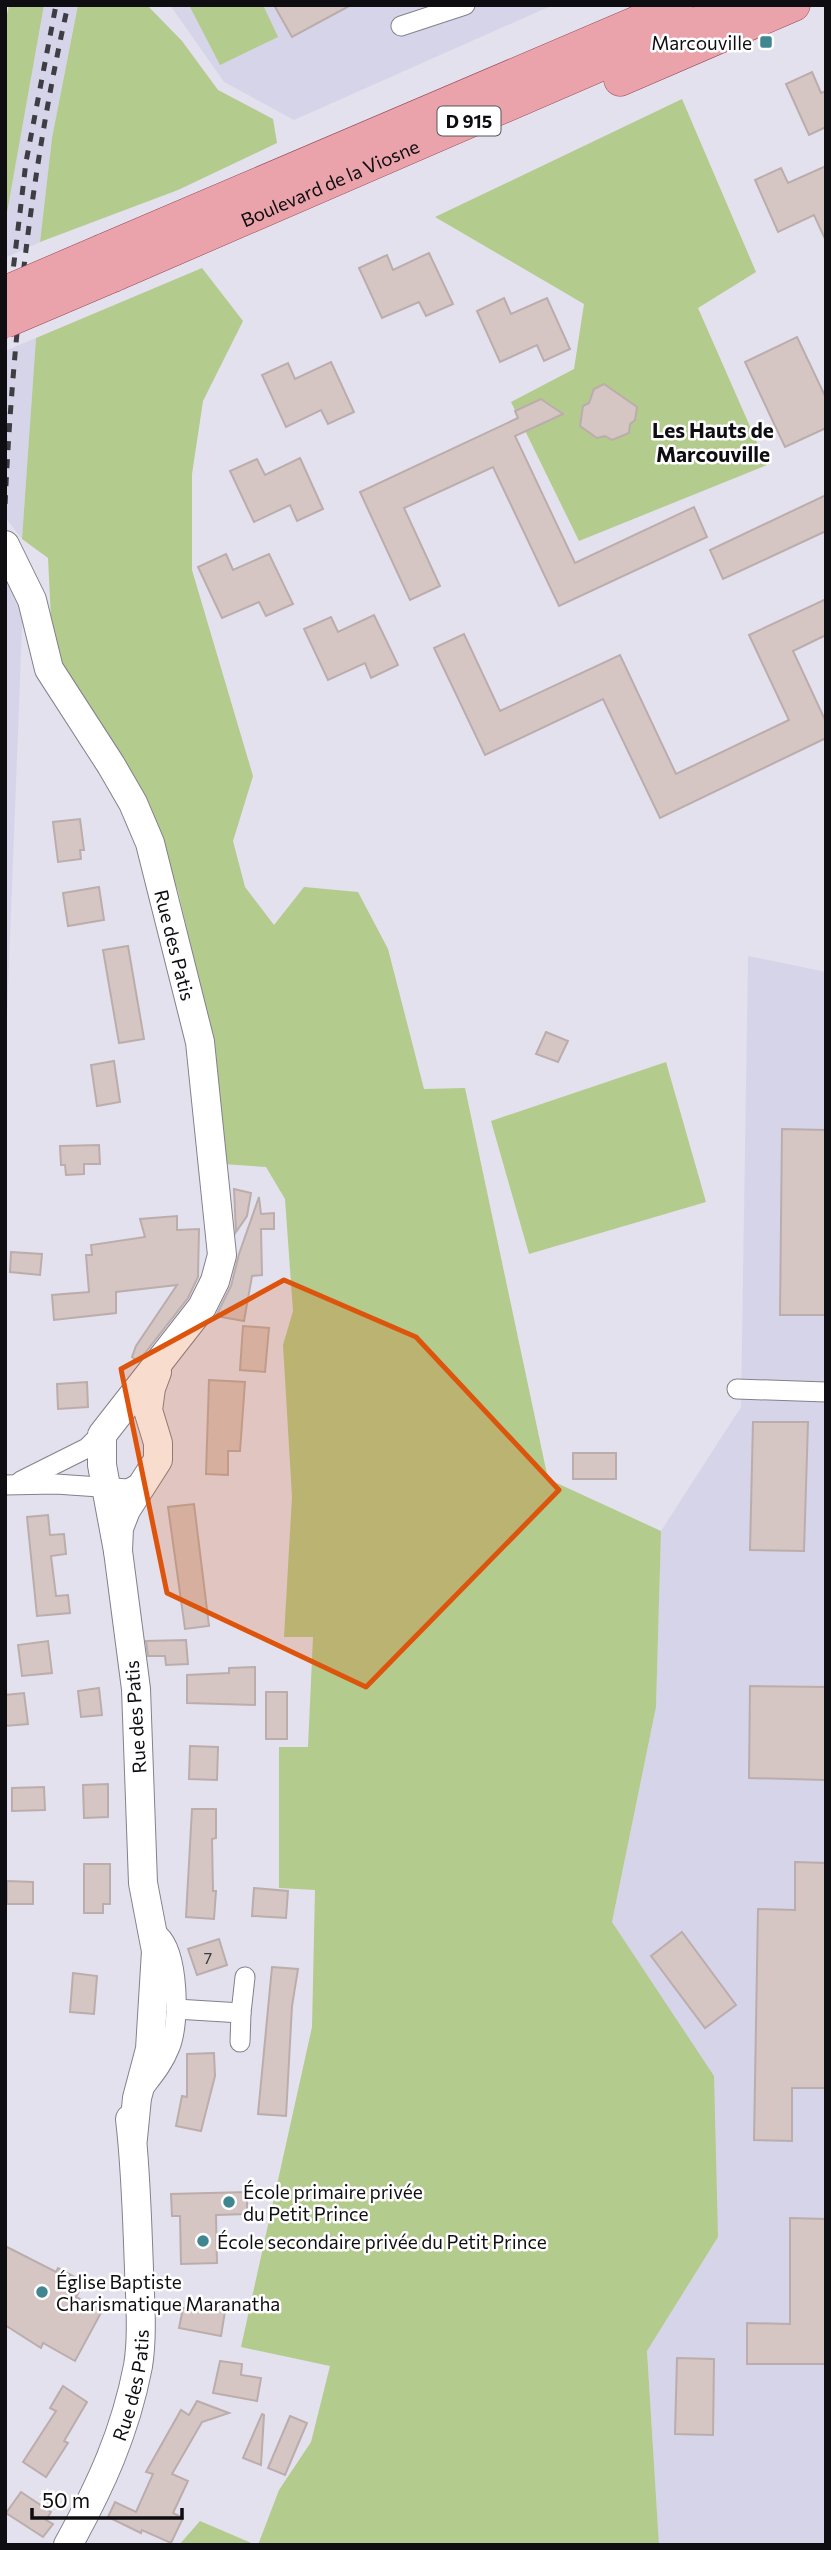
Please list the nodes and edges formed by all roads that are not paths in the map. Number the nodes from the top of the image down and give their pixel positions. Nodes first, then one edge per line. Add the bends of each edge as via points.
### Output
1 (465, 5) edge
2 (654, 5) edge
3 (677, 5) edge
4 (739, 5) edge
5 (794, 5) edge
6 (401, 26) dead end
7 (499, 81) junction
8 (200, 238) junction
9 (108, 263) junction
10 (5, 292) edge
11 (5, 322) edge
12 (5, 545) edge
13 (161, 1362) junction
14 (737, 1389) dead end
15 (826, 1392) edge
16 (108, 1427) junction
17 (154, 1433) junction
18 (152, 1474) junction
19 (10, 1484) edge
20 (105, 1489) junction
21 (118, 1551) junction
22 (143, 1883) junction
23 (152, 1929) junction
24 (245, 1977) dead end
25 (176, 2009) junction
26 (241, 2013) junction
27 (240, 2042) dead end
28 (137, 2098) junction
29 (132, 2138) junction
30 (95, 2499) junction
31 (68, 2545) edge
32 (84, 2545) edge

1 - 6 street
2 - 7 main road
3 - 7 main road, Boulevard de la Viosne / D 915
4 - 8 main road, Boulevard de la Viosne / D 915
5 - 8 main road via 533,117
7 - 9 main road, Boulevard de la Viosne / D 915 via 252,186
8 - 9 main road, Boulevard de la Viosne / D 915
9 - 10 main road, D 915, bridge
9 - 11 main road, D 915, bridge
12 - 13 main road, Rue des Patis via 32,600 48,669 111,765 150,843 200,1042 222,1255 209,1295
13 - 16 main road, Rue des Patis
13 - 17 main road, Rue des Patis via 149,1398
14 - 15 street
16 - 17 street via 133,1415 144,1418
16 - 19 street via 87,1448
16 - 20 main road, Rue des Patis via 100,1448
17 - 18 main road, Rue des Patis via 159,1453
18 - 20 street via 132,1489
18 - 21 main road, Rue des Patis via 122,1518
19 - 20 street
20 - 21 main road, Rue des Patis
21 - 22 main road, Rue des Patis via 136,1689
22 - 23 main road, Rue des Patis
22 - 29 main road, Rue des Patis via 139,2025 128,2090
23 - 25 street via 163,1939 173,1970
23 - 28 main road, Rue des Patis via 156,1965 151,2034
24 - 26 street
25 - 26 street
25 - 28 street via 172,2043
26 - 27 street
28 - 29 main road, Rue des Patis
29 - 30 main road, Rue des Patis via 140,2300 138,2362 119,2440
30 - 31 main road, Rue des Patis
30 - 32 main road, Rue des Patis

